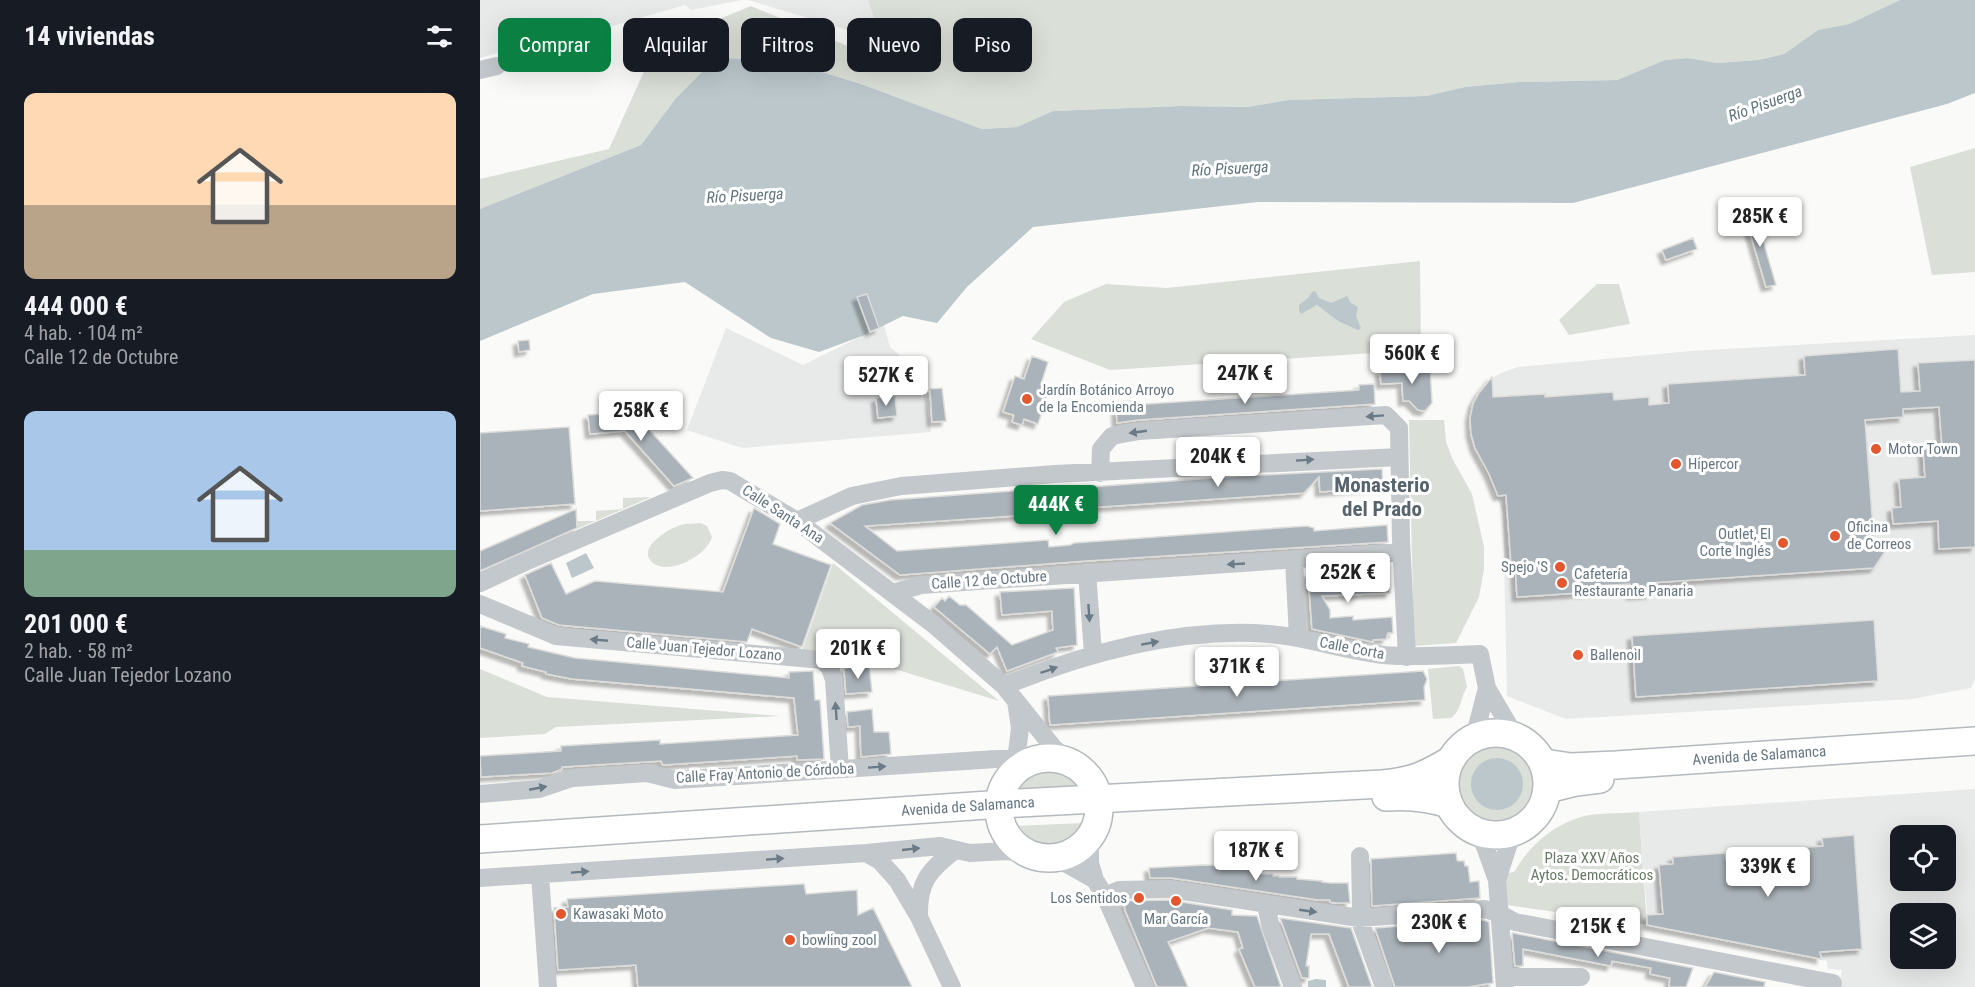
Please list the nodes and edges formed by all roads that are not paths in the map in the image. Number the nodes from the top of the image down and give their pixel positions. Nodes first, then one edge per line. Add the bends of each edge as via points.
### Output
1 (1399, 457) junction
2 (1100, 472) junction
3 (797, 521) junction
4 (1401, 552) junction
5 (1294, 560) junction
6 (1087, 572) junction
7 (480, 583) edge
8 (892, 593) junction
9 (480, 604) edge
10 (1298, 637) junction
11 (1093, 654) junction
12 (1407, 657) junction
13 (1488, 688) junction
14 (1010, 693) junction
15 (1515, 736) junction
16 (1473, 738) junction
17 (1975, 741) edge
18 (1975, 755) edge
19 (1451, 760) junction
20 (1016, 765) junction
21 (1073, 765) junction
22 (840, 769) junction
23 (1546, 776) junction
24 (480, 794) edge
25 (1179, 795) junction
26 (1449, 804) junction
27 (999, 812) junction
28 (1096, 819) junction
29 (1479, 833) junction
30 (1512, 834) junction
31 (480, 839) edge
32 (955, 850) junction
33 (866, 853) junction
34 (480, 854) edge
35 (1360, 856) dead end
36 (1044, 857) junction
37 (540, 875) junction
38 (480, 879) edge
39 (1095, 880) junction
40 (1497, 880) junction
41 (1105, 896) junction
42 (1266, 905) junction
43 (1499, 913) junction
44 (919, 917) junction
45 (1359, 918) junction
46 (1581, 977) dead end
47 (1505, 982) edge
48 (1833, 983) dead end
49 (548, 987) edge
50 (952, 987) edge
51 (1145, 987) edge
52 (1293, 987) edge
53 (1384, 987) edge

2 -> 1 street
1 -> 2 street via 1399,428 1386,415 1112,436 1101,449
1 - 4 street
2 - 3 street via 901,486 852,496
3 - 7 street, Calle Santa Ana via 744,488 722,480
3 - 8 street, Calle Santa Ana
4 - 5 street, Calle 12 de Octubre
4 - 12 street
5 -> 6 street, Calle 12 de Octubre
5 - 10 street
6 - 8 street, Calle 12 de Octubre via 921,585
6 -> 11 street
8 - 14 street, Calle Santa Ana
22 -> 9 street, Calle Juan Tejedor Lozano via 834,680 822,660 556,636
11 -> 10 street, Calle Corta via 1196,635 1253,633
10 - 12 street, Calle Corta
14 -> 11 street, Calle Corta
12 - 13 street, Calle Corta via 1480,654
13 - 15 street
13 - 16 street
14 - 20 street via 1020,728
14 - 21 street, Calle Santa Ana via 1053,747
15 - 16 highway via 1496,733
15 - 23 highway via 1531,746
16 - 19 highway
17 - 23 highway, Avenida de Salamanca via 1571,767
18 - 23 highway, Avenida de Salamanca via 1576,782
19 - 25 highway, Avenida de Salamanca via 1425,776 1407,781
19 - 26 highway via 1445,784
20 - 21 highway via 1054,758
22 -> 20 street, Calle Fray Antonio de Córdoba via 996,759
20 - 27 highway via 1002,789
21 - 25 highway
21 - 28 highway via 1093,785
24 -> 22 street, Calle Fray Antonio de Córdoba via 539,789 572,778 647,773 675,780
23 - 30 highway via 1543,808 1529,825
25 - 28 highway, Avenida de Salamanca
26 - 28 highway, Avenida de Salamanca via 1408,795 1125,813
26 - 29 highway via 1466,826
27 - 28 highway, Avenida de Salamanca
27 - 31 highway, Avenida de Salamanca
27 - 34 highway, Avenida de Salamanca
27 - 36 highway via 1007,837 1018,848
28 - 36 highway via 1075,851
28 - 39 street via 1090,863
29 - 30 highway
29 - 40 street
30 - 40 street
33 -> 32 street via 940,846
32 - 36 street via 1008,851
32 - 44 street via 929,874 919,899
37 -> 33 street
33 - 44 street via 891,871
35 - 45 street
36 - 39 street
37 - 38 street
37 - 49 street
39 - 41 street
40 - 43 street
41 - 42 street via 1119,890 1170,890
41 - 51 street
42 -> 45 street
42 - 52 street
43 - 45 street via 1484,909
43 - 47 street
43 - 48 street via 1515,922
44 - 50 street
45 - 53 street
46 - 47 street

